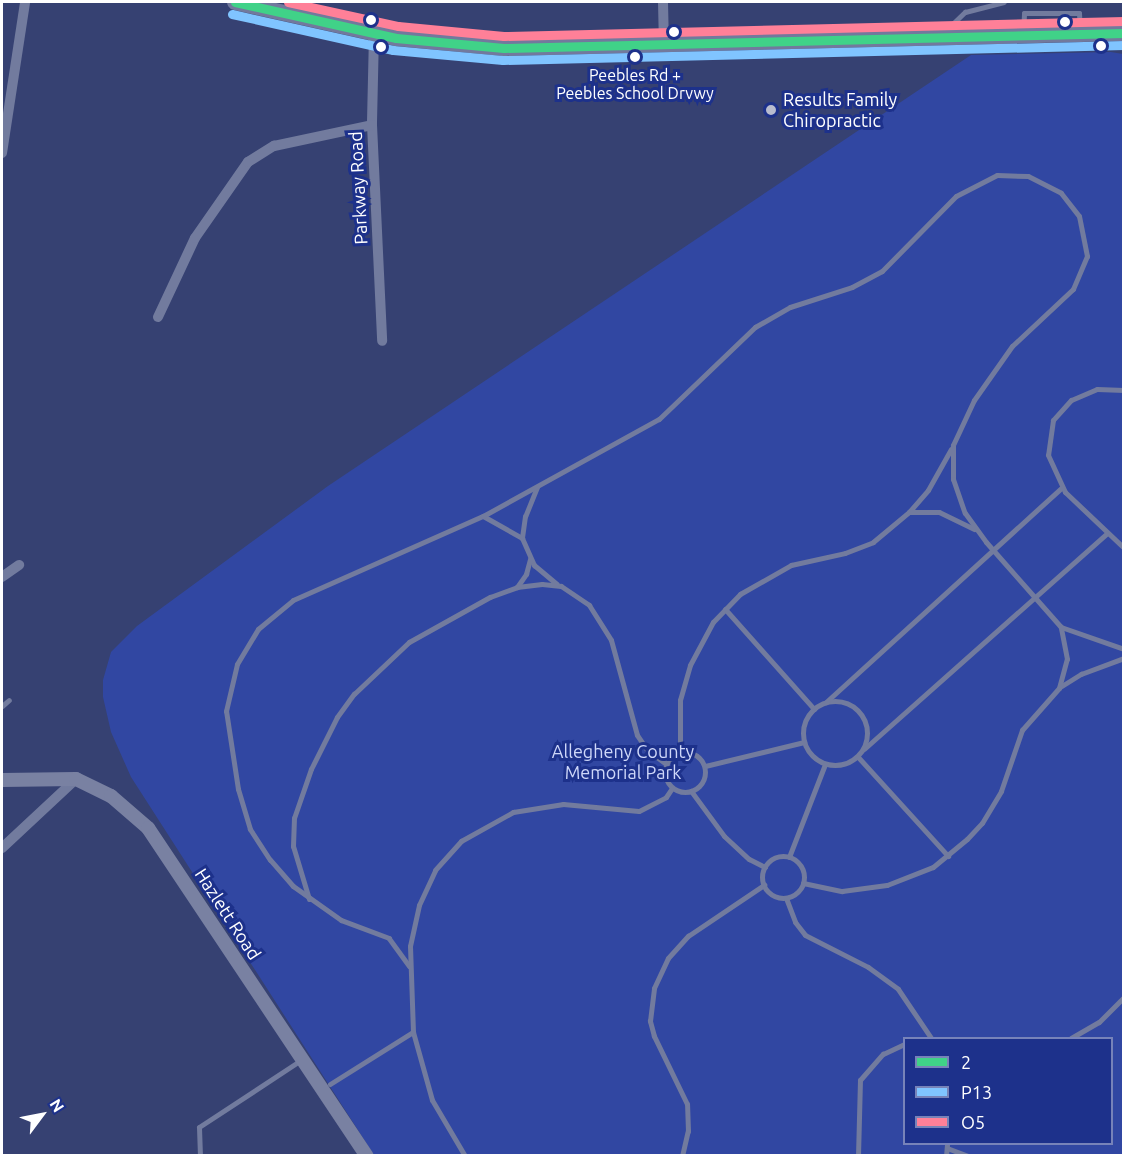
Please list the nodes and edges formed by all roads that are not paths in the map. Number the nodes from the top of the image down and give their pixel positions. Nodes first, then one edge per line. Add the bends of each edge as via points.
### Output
1 (25, 2) edge
2 (235, 2) edge
3 (663, 2) edge
4 (1004, 2) edge
5 (1124, 33) edge
6 (374, 34) junction
7 (1081, 35) junction
8 (1023, 37) junction
9 (939, 38) junction
10 (664, 47) junction
11 (372, 125) junction
12 (2, 153) edge
13 (158, 317) dead end
14 (382, 340) dead end
15 (1124, 390) edge
16 (953, 445) junction
17 (538, 487) junction
18 (1062, 487) junction
19 (909, 512) junction
20 (483, 516) junction
21 (978, 532) junction
22 (1106, 534) junction
23 (522, 538) junction
24 (1124, 548) edge
25 (992, 549) junction
26 (530, 558) junction
27 (19, 565) dead end
28 (2, 577) edge
29 (561, 586) junction
30 (517, 587) junction
31 (1034, 597) junction
32 (725, 609) junction
33 (1061, 627) junction
34 (1124, 649) edge
35 (1124, 658) edge
36 (1059, 688) junction
37 (9, 700) dead end
38 (826, 702) junction
39 (2, 706) edge
40 (814, 709) junction
41 (804, 742) junction
42 (864, 748) junction
43 (680, 752) junction
44 (858, 757) junction
45 (666, 764) junction
46 (825, 764) junction
47 (705, 766) junction
48 (76, 779) junction
49 (2, 780) edge
50 (672, 788) junction
51 (691, 791) junction
52 (2, 848) edge
53 (948, 856) junction
54 (789, 857) junction
55 (765, 867) junction
56 (803, 883) junction
57 (764, 885) junction
58 (786, 898) junction
59 (310, 900) junction
60 (409, 966) junction
61 (1124, 997) edge
62 (413, 1032) junction
63 (930, 1037) edge
64 (1073, 1037) edge
65 (903, 1044) edge
66 (302, 1059) junction
67 (330, 1084) dead end
68 (947, 1146) edge
69 (200, 1155) edge
70 (367, 1155) edge
71 (465, 1155) edge
72 (682, 1155) edge
73 (858, 1155) edge
74 (946, 1155) edge
75 (968, 1155) edge

1 - 12 street
2 - 6 main road
3 - 10 street
4 - 9 lane via 965,12
5 - 7 main road
6 - 10 main road via 504,48
6 - 11 street, Parkway Road
7 - 8 main road
7 - 8 lane via 1079,13 1024,13
8 - 9 main road
9 - 10 main road
11 - 13 street via 274,146 248,162 195,238
11 - 14 street, Parkway Road
15 - 18 lane via 1084,393 1053,420 1048,455
16 - 17 lane via 993,371 1012,346 1073,289 1085,267 1087,242 1079,216 1061,193 1028,176 997,175 967,188 882,271 852,287 771,316 742,337 692,391 659,419
16 - 19 lane via 928,490
16 - 21 lane via 951,461 956,489
17 - 20 lane
17 - 23 lane via 525,516
18 - 22 lane
18 - 25 lane
19 - 21 lane via 952,515
19 - 32 lane via 860,548 791,565 757,582
20 - 23 lane
20 - 59 lane via 293,600 258,629 237,664 226,723 244,813 270,860
21 - 25 lane
22 - 24 lane
22 - 31 lane
23 - 26 lane
25 - 31 lane
25 - 38 lane
26 - 29 lane via 540,574
26 - 30 lane
27 - 28 street
29 - 30 lane
29 - 45 lane via 589,605 605,627 637,735 647,750
30 - 59 lane via 466,608 409,642 354,694 338,717 311,769 293,825 293,846
31 - 33 lane
31 - 42 lane
32 - 40 lane
32 - 43 lane via 702,640 684,682
33 - 34 lane
33 - 36 lane via 1067,659
35 - 36 lane via 1081,674
36 - 53 lane via 1022,730 1000,791 982,823
37 - 39 lane
38 - 40 lane
38 - 42 lane via 842,702 860,712 867,728
40 - 41 lane via 804,726
41 - 46 lane via 813,757
41 - 47 lane
42 - 44 lane
43 - 45 lane
43 - 47 lane via 696,754
44 - 46 lane via 844,765
44 - 53 lane
45 - 50 lane via 665,777
46 - 54 lane
47 - 51 lane via 704,780
48 - 49 street, Hazlett Road
48 - 52 street
48 - 66 street, Hazlett Road via 111,796 148,828
50 - 51 lane
50 - 60 lane via 666,797 639,811 548,804 513,812 478,828 446,855 425,887 414,924
51 - 55 lane via 724,836 749,859
53 - 56 lane via 913,877 876,888 842,891
54 - 55 lane via 773,859
54 - 56 lane via 801,866
55 - 57 lane
56 - 58 lane via 799,891
57 - 58 lane via 776,897
57 - 72 lane via 688,936 668,957 654,988 650,1005 654,1036 687,1104 688,1131
58 - 63 lane via 805,935 868,967 898,989
59 - 60 lane via 341,920 389,938
60 - 62 lane
61 - 64 lane via 1099,1022
62 - 67 lane
62 - 71 lane via 432,1100
65 - 73 lane via 883,1054 860,1080
66 - 69 lane via 199,1127
66 - 70 street, Hazlett Road
68 - 74 lane
68 - 75 lane

